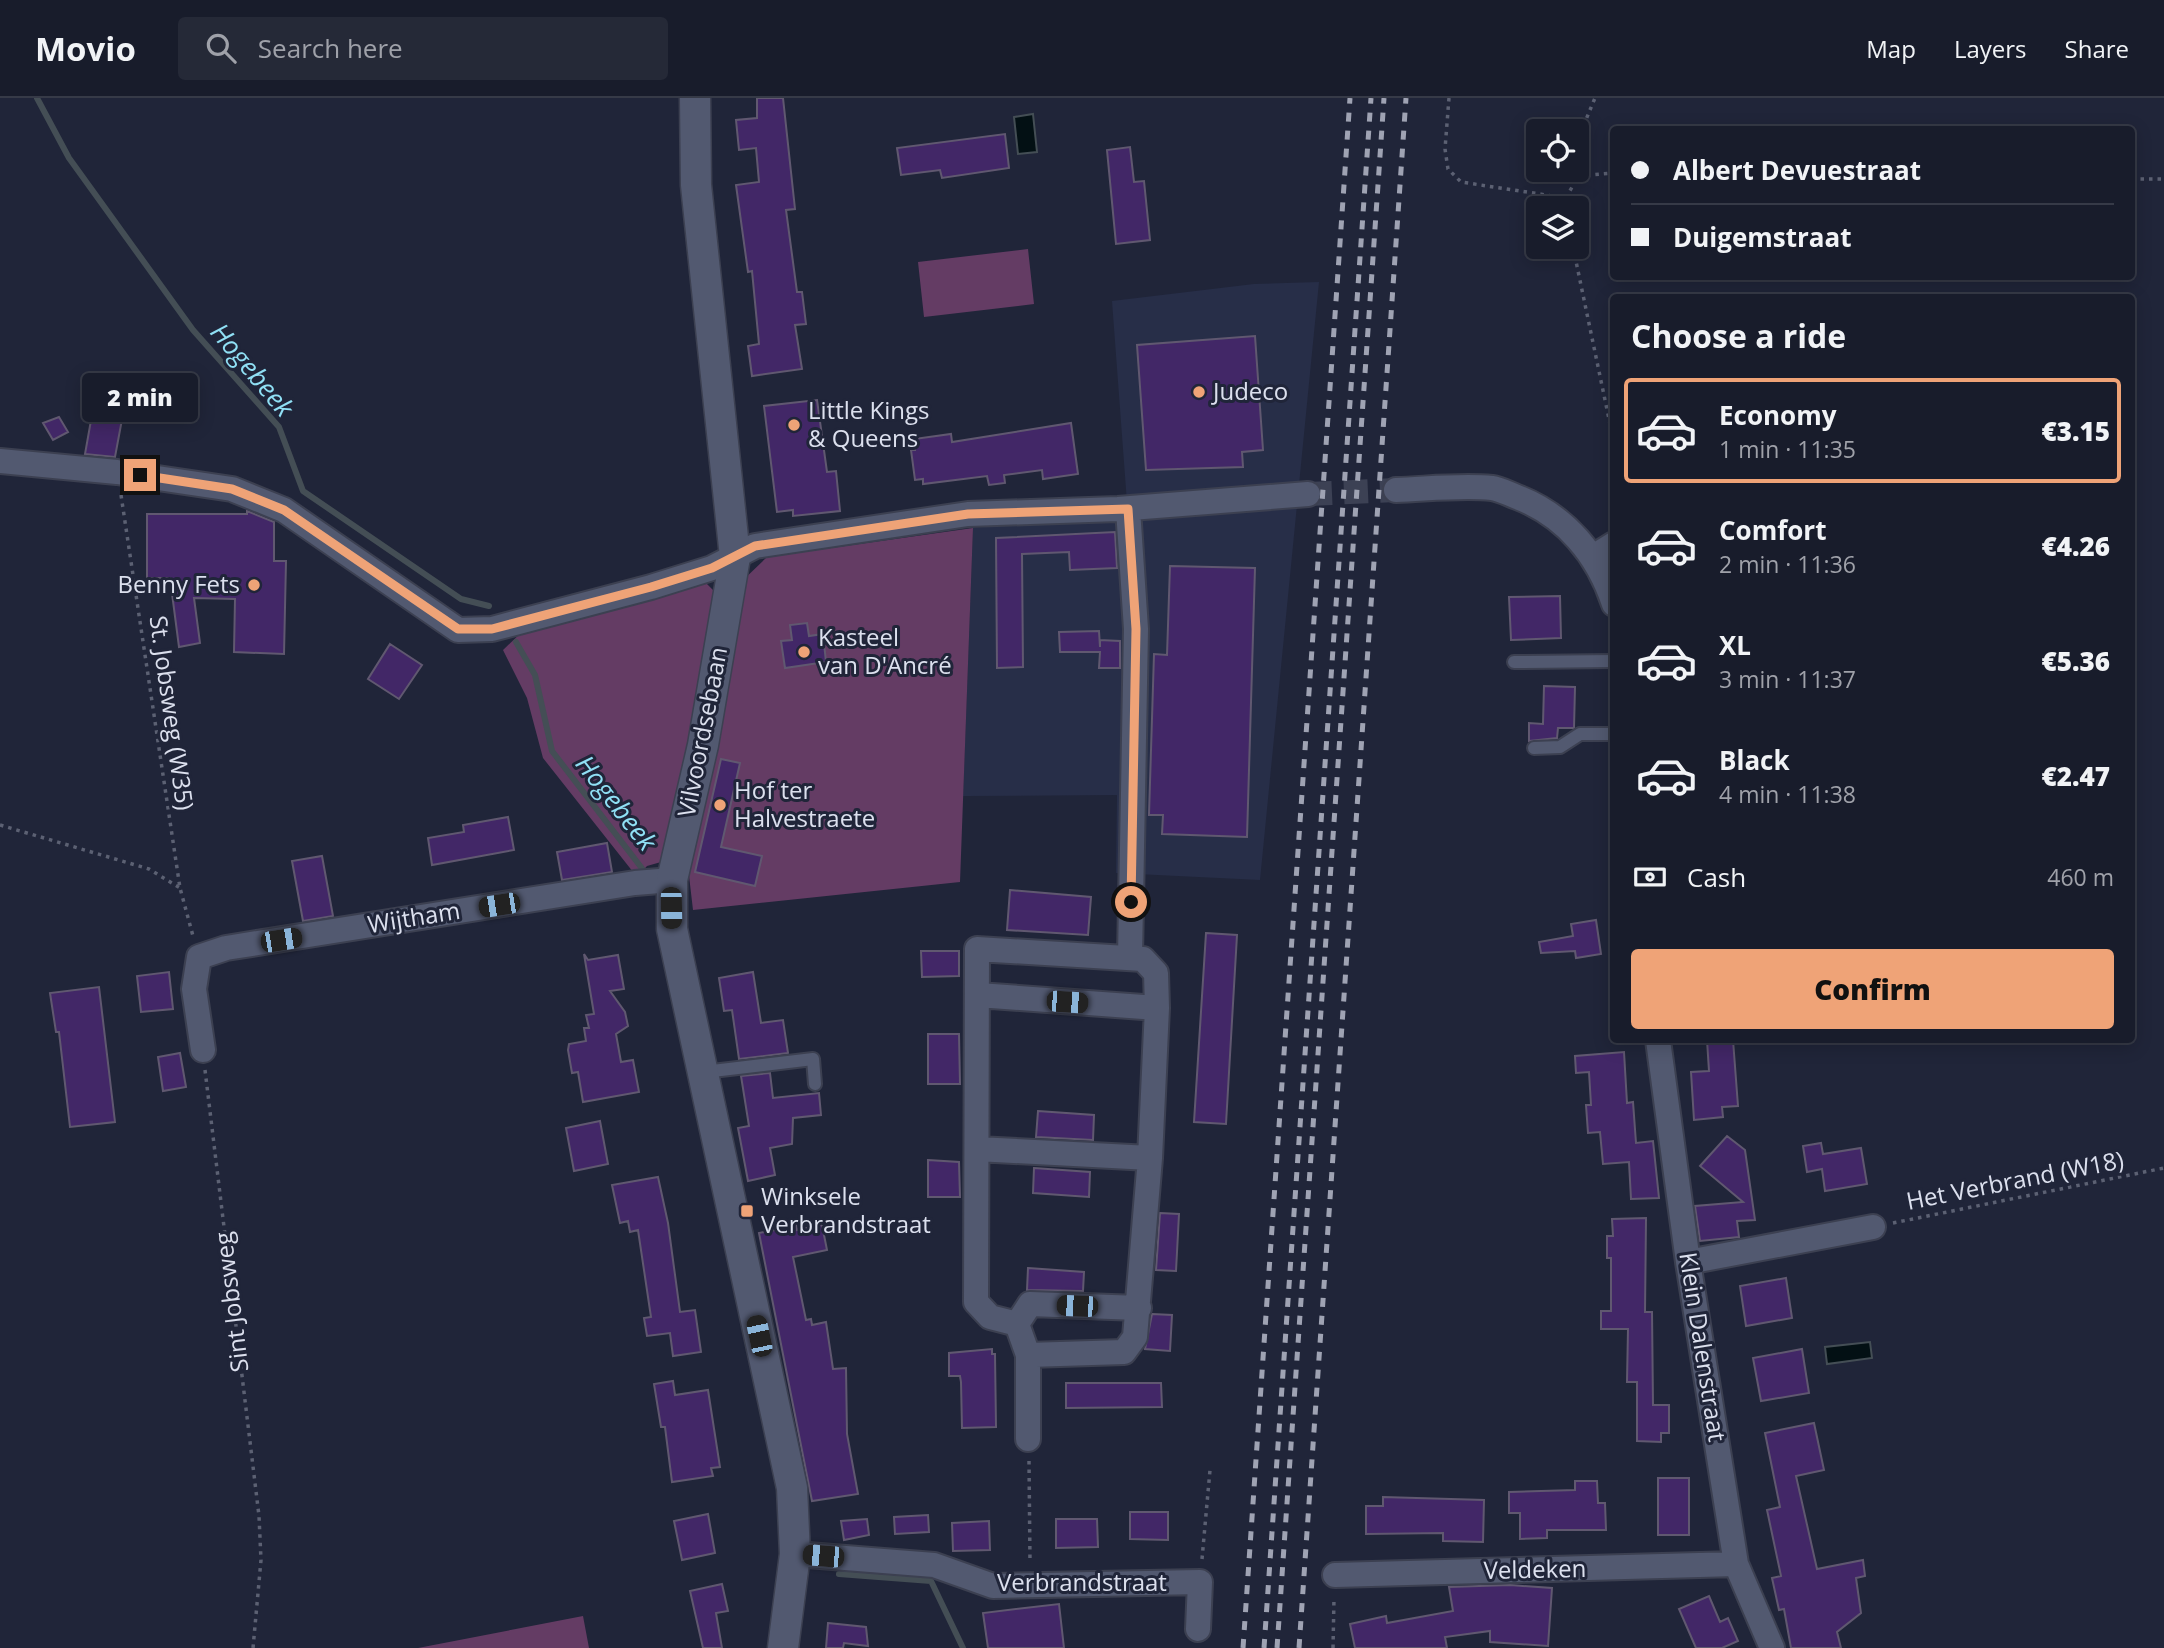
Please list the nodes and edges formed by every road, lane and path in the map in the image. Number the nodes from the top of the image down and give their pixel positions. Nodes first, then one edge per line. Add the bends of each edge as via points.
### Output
1 (695, 98) edge
2 (1449, 98) edge
3 (1595, 98) edge
4 (1586, 119) edge
5 (1610, 173) edge
6 (1589, 175) edge
7 (2135, 179) edge
8 (2164, 179) edge
9 (1553, 196) edge
10 (1576, 259) edge
11 (1610, 424) edge
12 (0, 461) edge
13 (117, 472) junction
14 (1396, 490) tunnel mouth
15 (1308, 494) tunnel mouth
16 (1128, 509) junction
17 (1603, 550) edge
18 (736, 557) junction
19 (1610, 584) edge
20 (1610, 661) edge
21 (1514, 662) dead end
22 (1610, 734) edge
23 (1534, 748) dead end
24 (0, 825) edge
25 (672, 880) junction
26 (180, 888) junction
27 (200, 957) junction
28 (1130, 957) junction
29 (978, 995) junction
30 (1157, 1008) junction
31 (1658, 1043) edge
32 (203, 1050) joint
33 (704, 1072) junction
34 (815, 1084) dead end
35 (976, 1149) junction
36 (1150, 1158) junction
37 (2164, 1168) edge
38 (1873, 1227) joint
39 (1688, 1262) junction
40 (1139, 1308) junction
41 (1017, 1324) junction
42 (1028, 1355) junction
43 (1028, 1439) joint
44 (1210, 1470) dead end
45 (795, 1553) junction
46 (1736, 1564) junction
47 (1335, 1575) joint
48 (1200, 1582) junction
49 (1030, 1585) junction
50 (1198, 1629) dead end
51 (1333, 1647) edge
52 (253, 1648) edge
53 (783, 1648) edge
54 (1772, 1648) edge

1 - 18 street, Vilvoordsebaan via 696,185
2 - 9 path via 1445,149 1448,169 1461,182
3 - 4 path
5 - 6 path
7 - 8 path
10 - 11 path
12 - 13 street
13 - 18 street via 232,489 284,510 458,629 492,629 651,587
13 - 26 path, St. Jobsweg (W35)
14 - 17 street via 1494,488 1554,516
15 - 16 street
16 - 18 street via 968,514 755,546
16 - 28 street via 1136,629
17 - 19 street
18 - 25 street, Vilvoordsebaan via 703,745
20 - 21 lane
22 - 23 lane via 1580,734 1560,747
24 - 26 path via 149,869
25 - 27 street, Wijtham via 240,946
25 - 33 street, Vilvoordsebaan via 672,929
26 - 27 path, St. Jobsweg (W35)
27 - 32 street via 194,989
28 - 29 street via 977,949
28 - 30 street via 1143,960 1156,973
29 - 30 street
29 - 35 street
30 - 36 street
31 - 39 street, Klein Dalenstraat
32 - 52 path, Sint Jobsweg via 258,1516 261,1560
33 - 34 lane via 813,1059
33 - 45 street, Vilvoordsebaan via 792,1488
35 - 36 street
35 - 41 street via 976,1302 990,1317
36 - 40 street
37 - 38 path, Het Verbrand (W18)
38 - 39 street
39 - 46 street, Klein Dalenstraat
40 - 41 street via 1030,1304
40 - 42 street via 1135,1337 1124,1352
41 - 42 street
42 - 43 street
43 - 49 path
44 - 48 path
45 - 49 street, Verbrandstraat via 934,1565 993,1586
45 - 53 street, Vilvoordsebaan
46 - 47 street, Veldeken
46 - 54 street, Klein Dalenstraat
47 - 51 path
48 - 49 street, Verbrandstraat
48 - 50 street, Verbrandstraat

